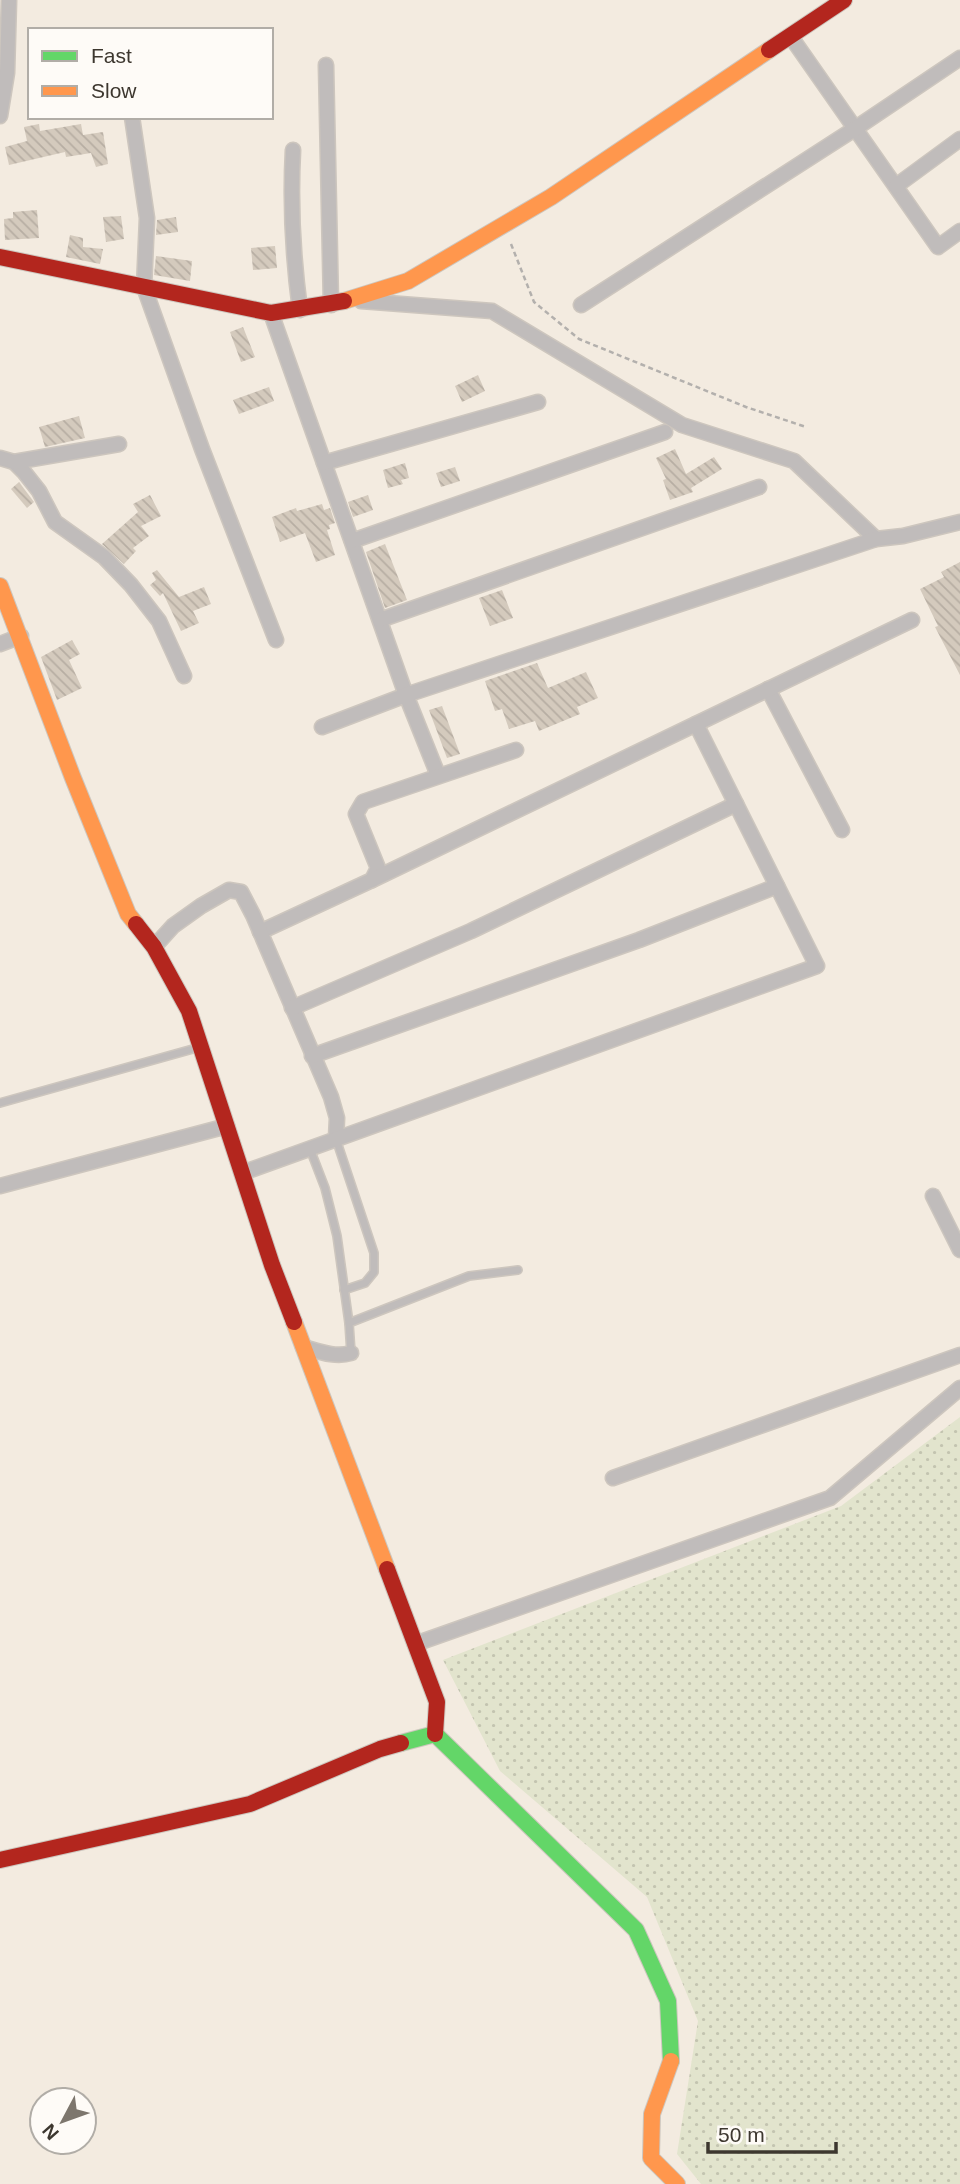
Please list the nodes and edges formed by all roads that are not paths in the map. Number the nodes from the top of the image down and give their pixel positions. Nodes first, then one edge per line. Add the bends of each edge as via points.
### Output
1 (9, 0) edge
2 (844, 0) edge
3 (5, 23) edge
4 (791, 37) junction
5 (960, 58) edge
6 (326, 65) dead end
7 (0, 116) edge
8 (132, 119) edge
9 (856, 128) junction
10 (960, 139) edge
11 (293, 150) dead end
12 (896, 186) junction
13 (960, 231) edge
14 (0, 257) edge
15 (144, 287) junction
16 (348, 300) junction
17 (331, 305) junction
18 (581, 305) dead end
19 (300, 310) junction
20 (271, 313) junction
21 (538, 402) dead end
22 (665, 432) dead end
23 (119, 444) dead end
24 (7, 460) edge
25 (324, 463) junction
26 (759, 487) dead end
27 (960, 522) edge
28 (876, 539) junction
29 (352, 541) junction
30 (0, 586) edge
31 (380, 620) junction
32 (912, 620) dead end
33 (21, 636) junction
34 (276, 640) dead end
35 (0, 644) edge
36 (184, 676) dead end
37 (768, 689) junction
38 (406, 695) junction
39 (696, 724) junction
40 (323, 727) dead end
41 (516, 750) dead end
42 (438, 775) junction
43 (736, 804) junction
44 (842, 830) dead end
45 (372, 880) junction
46 (777, 886) junction
47 (260, 932) junction
48 (154, 947) junction
49 (292, 1008) junction
50 (201, 1047) junction
51 (312, 1056) junction
52 (0, 1104) edge
53 (226, 1126) junction
54 (336, 1139) junction
55 (310, 1148) junction
56 (242, 1173) junction
57 (0, 1186) edge
58 (933, 1196) dead end
59 (960, 1250) edge
60 (518, 1270) dead end
61 (344, 1290) junction
62 (349, 1323) junction
63 (303, 1347) junction
64 (351, 1353) joint
65 (960, 1355) edge
66 (960, 1388) edge
67 (613, 1478) dead end
68 (415, 1644) junction
69 (435, 1734) junction
70 (0, 1860) edge
71 (677, 2184) edge

1 - 3 street
2 - 4 street
3 - 7 street via 7,73
4 - 9 street
4 - 16 street via 551,197 408,281
5 - 9 street
6 - 17 street
8 - 15 street via 147,219
9 - 12 street
9 - 18 street
10 - 12 street
11 - 19 street via 293,260
12 - 13 street via 938,247
14 - 15 street
15 - 20 street
15 - 34 street
16 - 17 street
16 - 28 street via 492,311 682,425 794,461
17 - 19 street
19 - 20 street
20 - 25 street
21 - 25 street
22 - 29 street
23 - 24 street
24 - 36 street via 39,491 55,522 104,557 131,585 159,621
25 - 29 street
26 - 31 street
27 - 28 street
28 - 38 street
29 - 31 street
30 - 33 street
31 - 38 street
32 - 37 street
33 - 35 street
33 - 48 street via 128,914
37 - 39 street
37 - 44 street
38 - 40 street
38 - 42 street
39 - 43 street
39 - 45 street
41 - 42 street
42 - 45 street via 363,802 356,814 379,868
43 - 46 street
43 - 49 street via 471,931
45 - 47 street
46 - 51 street
46 - 54 street via 817,967
47 - 48 street via 241,891 229,890 173,926
47 - 49 street
48 - 50 street via 189,1011
49 - 51 street
50 - 52 lane
50 - 53 street
51 - 54 street via 331,1097
53 - 56 street
53 - 57 street
54 - 55 street
54 - 61 lane via 374,1253 374,1272 365,1283
55 - 56 street
55 - 61 lane via 337,1236
56 - 63 street
58 - 59 street
60 - 62 lane via 469,1276
61 - 62 lane
62 - 64 lane
63 - 64 street via 330,1355
63 - 68 street
65 - 67 street
66 - 68 street via 830,1498
68 - 69 street via 437,1702
69 - 70 street via 380,1749 250,1804
69 - 71 street via 636,1930 668,2001 671,2061 652,2115 651,2158

